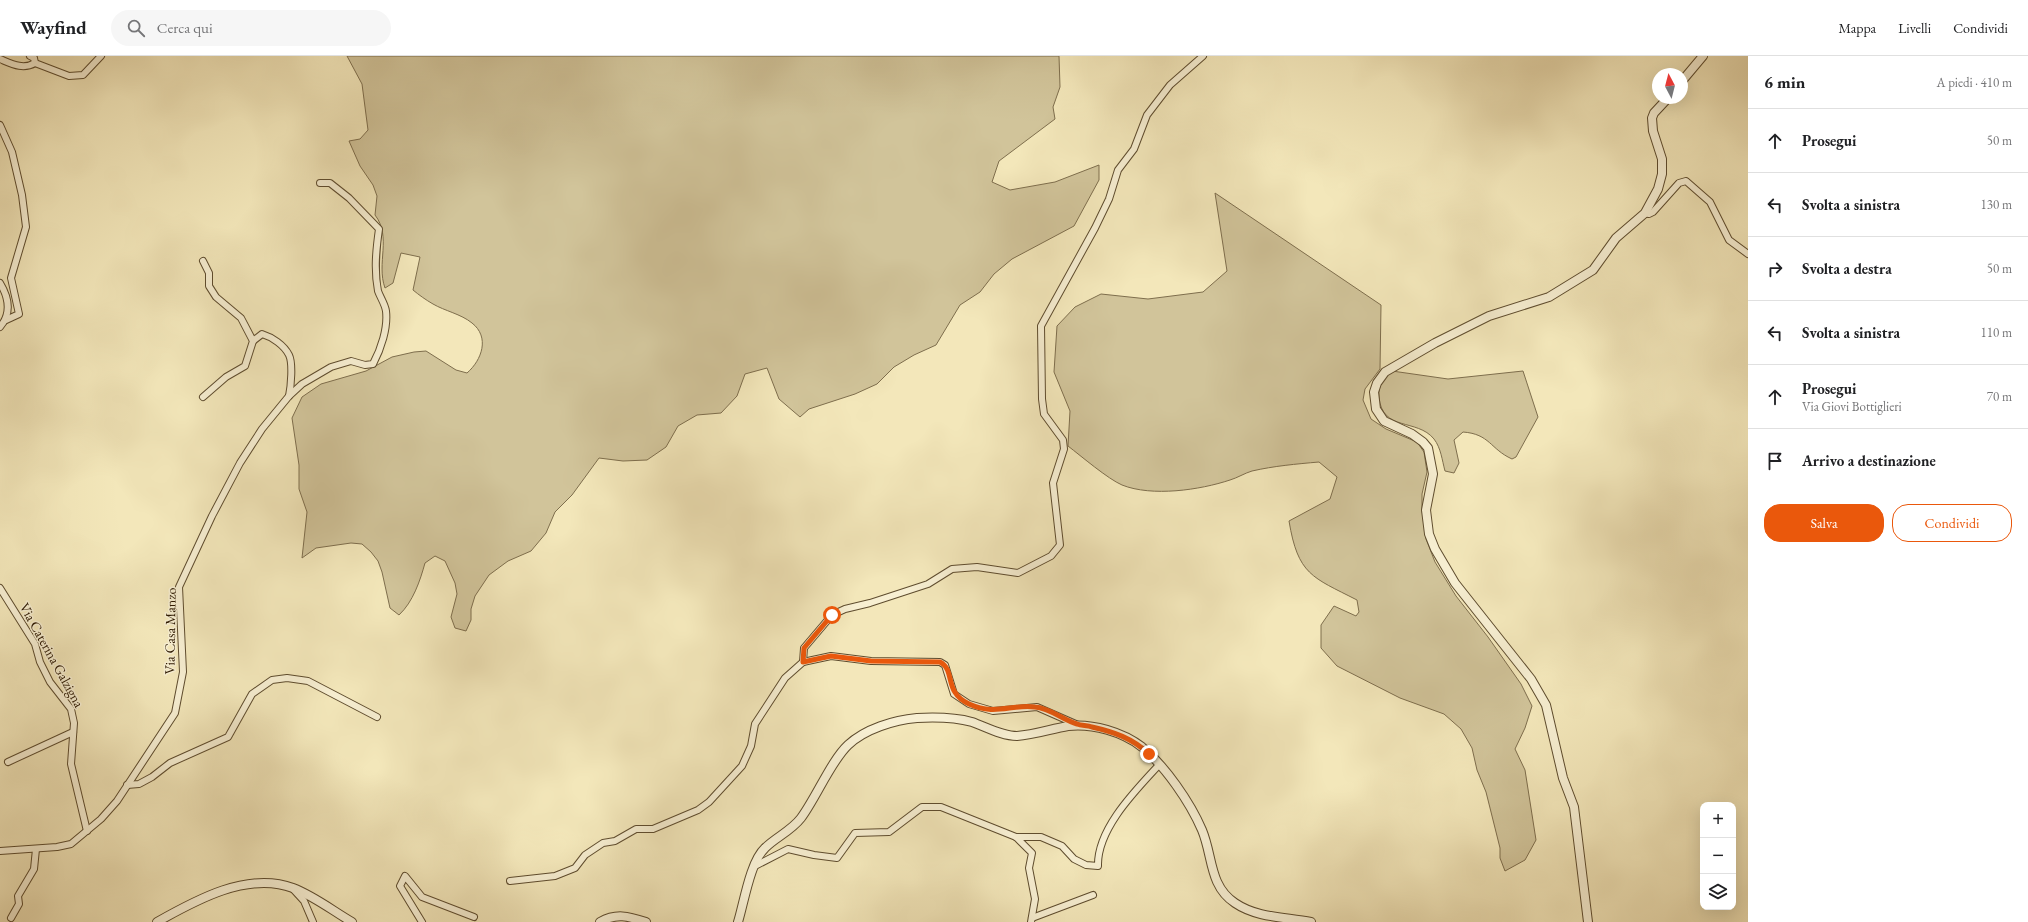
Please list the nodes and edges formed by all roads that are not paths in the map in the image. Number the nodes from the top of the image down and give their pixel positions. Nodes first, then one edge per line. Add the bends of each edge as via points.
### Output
1 (30, 56) edge
2 (101, 56) edge
3 (1203, 56) edge
4 (1703, 56) edge
5 (0, 59) edge
6 (35, 63) junction
7 (1688, 74) edge
8 (1662, 104) edge
9 (0, 125) edge
10 (320, 183) dead end
11 (1645, 213) junction
12 (1748, 254) edge
13 (203, 261) dead end
14 (0, 283) edge
15 (6, 320) junction
16 (0, 327) edge
17 (253, 341) junction
18 (289, 396) junction
19 (203, 397) dead end
20 (0, 588) edge
21 (803, 662) junction
22 (377, 718) dead end
23 (1078, 725) junction
24 (73, 732) junction
25 (8, 762) dead end
26 (1159, 765) junction
27 (127, 785) junction
28 (87, 831) junction
29 (1016, 837) junction
30 (36, 849) junction
31 (0, 851) edge
32 (755, 866) junction
33 (510, 881) dead end
34 (292, 888) junction
35 (1093, 895) dead end
36 (474, 917) dead end
37 (630, 917) junction
38 (11, 918) dead end
39 (1032, 920) edge
40 (157, 922) edge
41 (313, 922) edge
42 (352, 922) edge
43 (422, 922) edge
44 (600, 922) edge
45 (637, 922) edge
46 (646, 922) edge
47 (738, 922) edge
48 (1311, 922) edge
49 (1588, 922) edge

1 - 6 street via 34,58
2 - 6 street via 82,75 69,76
3 - 21 street via 1170,84 1147,115 1134,149 1118,170 1109,199 1095,228 1041,326 1044,414 1063,440 1064,449 1053,482 1060,545 1051,556 1018,573 977,567 952,569 928,584 845,609 832,615 804,648
4 - 7 street
5 - 6 street via 18,66 30,66
8 - 11 street via 1652,118 1653,131 1662,159 1662,174 1658,189
9 - 15 street via 12,152 22,194 26,227 11,278 19,314
10 - 18 street, Via Casa Manzo via 330,183 349,198 379,229 375,261 378,292 386,310 384,332 373,364 365,365 351,360 331,367 302,384
11 - 12 street via 1653,212 1679,183 1686,181 1710,202 1729,240
11 - 49 street via 1616,238 1594,270 1582,278 1549,297 1489,316 1435,343 1385,372 1374,392 1376,409 1384,421 1412,434 1428,448 1432,474 1427,503 1427,524 1435,549 1463,593 1532,679 1546,705 1563,778 1574,806
13 - 17 street via 209,274 209,286 216,297 241,318
14 - 15 street via 9,308
15 - 16 street
17 - 18 street via 262,334 272,336 289,355
17 - 19 street via 245,366 226,377
18 - 27 street, Via Casa Manzo via 262,429 240,463 212,516 180,587 182,672 175,713
20 - 24 street, Via Caterina Galzigna via 35,644 50,682 71,709 74,720
21 - 23 street via 831,656 871,661 940,662 947,669 954,694 969,704 993,711 1037,707
21 - 33 street via 785,678 754,724 752,746 742,766 709,802 698,810 653,829 636,829 616,841 603,843 585,854 575,868 555,876
22 - 27 street via 308,681 287,678 272,680 252,694 228,737 170,763 139,784
23 - 26 street via 1098,728 1132,740
23 - 32 street via 1016,736 960,719 932,717 897,722 873,730 860,736 844,749 800,818 763,849
24 - 25 street
24 - 28 street, Via Caterina Galzigna via 71,764
26 - 29 street via 1129,798 1104,836 1098,866 1086,865 1074,859 1062,846 1041,837
26 - 48 street via 1198,820 1217,885 1223,893 1233,902 1253,912
27 - 28 street, Via Casa Manzo via 117,801
28 - 30 street, Via Casa Manzo via 71,844
29 - 32 street via 941,807 922,807 889,832 855,833 837,858 788,849
29 - 39 street via 1032,853 1029,868 1035,899
30 - 31 street, Via Casa Manzo
30 - 38 street via 34,869 18,896 19,904
32 - 47 street
34 - 40 street via 256,884 239,886 219,892
34 - 41 street via 304,901
34 - 42 street
35 - 39 street
36 - 43 street via 422,897 405,876 400,886
37 - 44 street via 615,915
37 - 45 street
37 - 46 street

